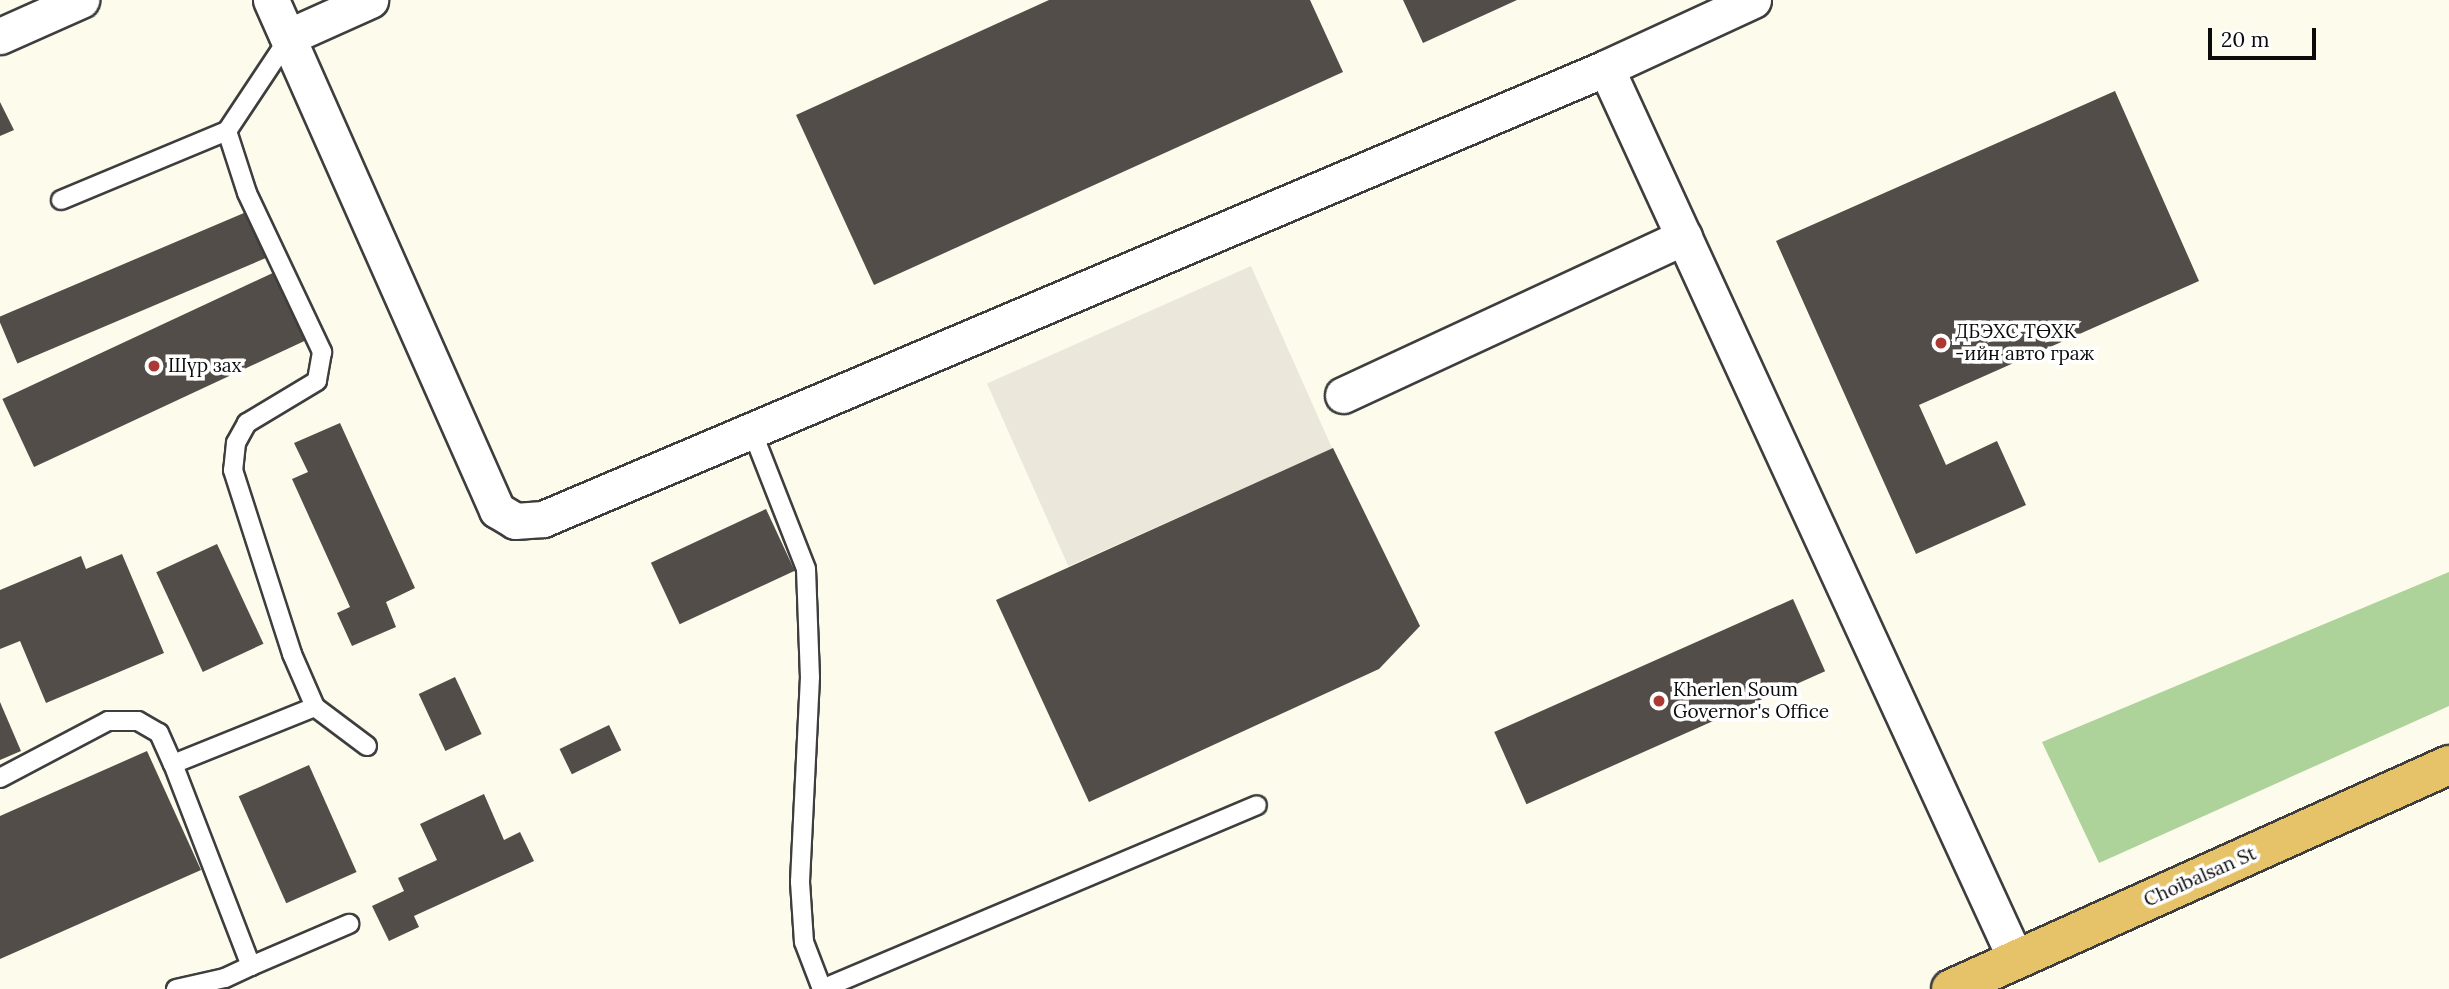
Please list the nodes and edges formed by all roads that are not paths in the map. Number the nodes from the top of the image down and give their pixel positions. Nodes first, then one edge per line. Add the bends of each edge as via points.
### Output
1 (81, 0) edge
2 (271, 0) edge
3 (370, 0) edge
4 (1753, 0) edge
5 (0, 36) edge
6 (290, 36) junction
7 (1606, 68) junction
8 (227, 131) junction
9 (61, 200) dead end
10 (1684, 237) junction
11 (1343, 395) dead end
12 (752, 430) junction
13 (315, 708) junction
14 (367, 746) dead end
15 (173, 764) junction
16 (2449, 765) edge
17 (0, 778) edge
18 (1258, 805) dead end
19 (349, 924) dead end
20 (2016, 960) junction
21 (251, 966) junction
22 (176, 989) edge
23 (822, 989) edge
24 (1951, 989) edge

1 - 5 street
2 - 6 street
3 - 6 street
4 - 7 street
6 - 8 lane
6 - 12 street via 497,510 515,521 543,519
7 - 10 street
7 - 12 street
8 - 9 lane
8 - 13 lane via 247,193 323,352 317,381 247,423 236,443 233,470 292,654
10 - 11 street
10 - 20 street
12 - 23 lane via 806,569 810,677 800,882 804,942
13 - 14 lane
13 - 15 lane
15 - 17 lane via 159,733 138,721 108,721
15 - 21 lane
16 - 20 highway, Choibalsan St
18 - 23 lane
19 - 21 lane
20 - 24 highway, Choibalsan St
21 - 22 lane via 225,978

